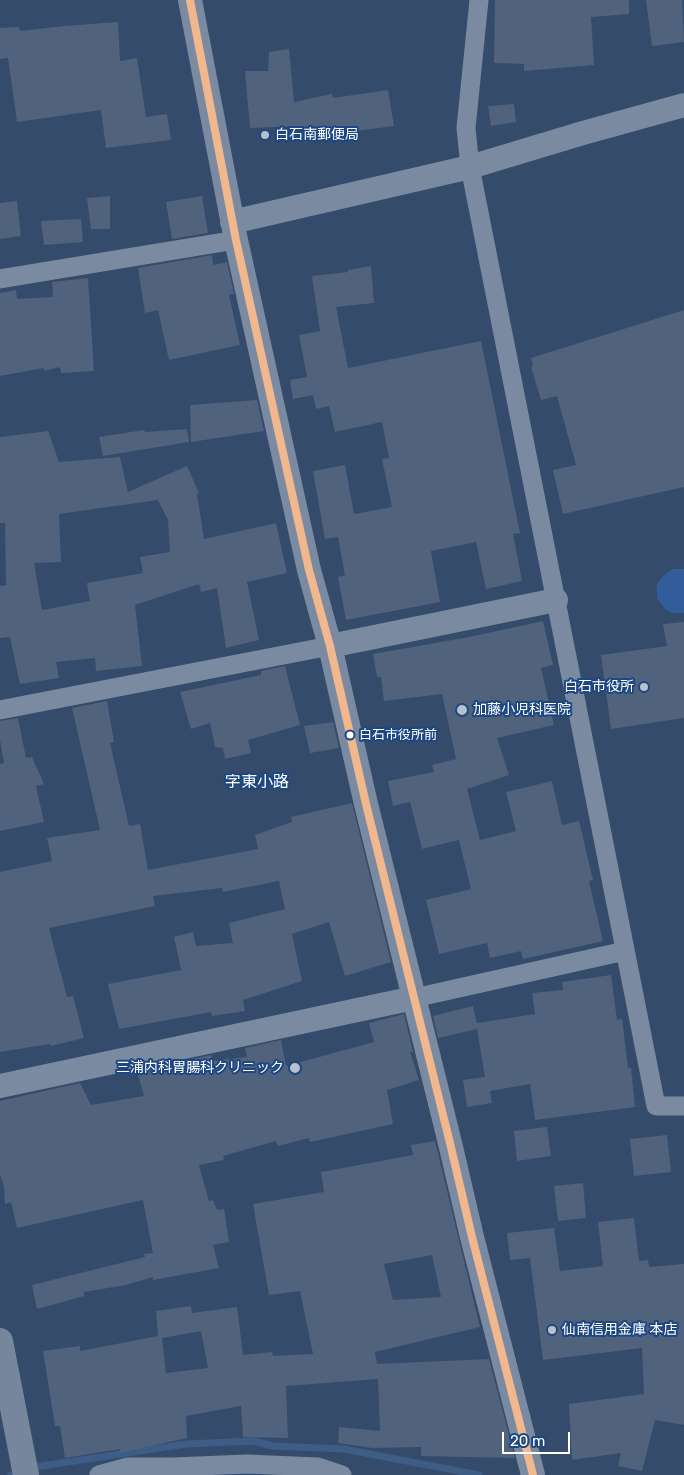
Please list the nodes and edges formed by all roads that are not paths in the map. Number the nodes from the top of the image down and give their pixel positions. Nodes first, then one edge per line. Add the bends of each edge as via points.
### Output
1 (190, 0) edge
2 (479, 0) edge
3 (684, 105) edge
4 (470, 168) junction
5 (234, 231) junction
6 (0, 279) edge
7 (556, 600) junction
8 (330, 646) junction
9 (0, 710) edge
10 (625, 951) junction
11 (414, 998) junction
12 (0, 1086) edge
13 (684, 1106) edge
14 (0, 1341) edge
15 (24, 1467) edge
16 (99, 1475) edge
17 (342, 1475) edge
18 (532, 1475) edge

1 - 5 street
2 - 4 street via 466,128
3 - 4 street
4 - 5 street
4 - 7 street
5 - 6 street
5 - 8 street via 307,560
7 - 8 street
7 - 10 street
8 - 9 street
8 - 11 street
10 - 11 street
10 - 13 street via 656,1106
11 - 12 street
11 - 18 street
14 - 15 main road
16 - 17 street via 128,1467 247,1464 318,1467

